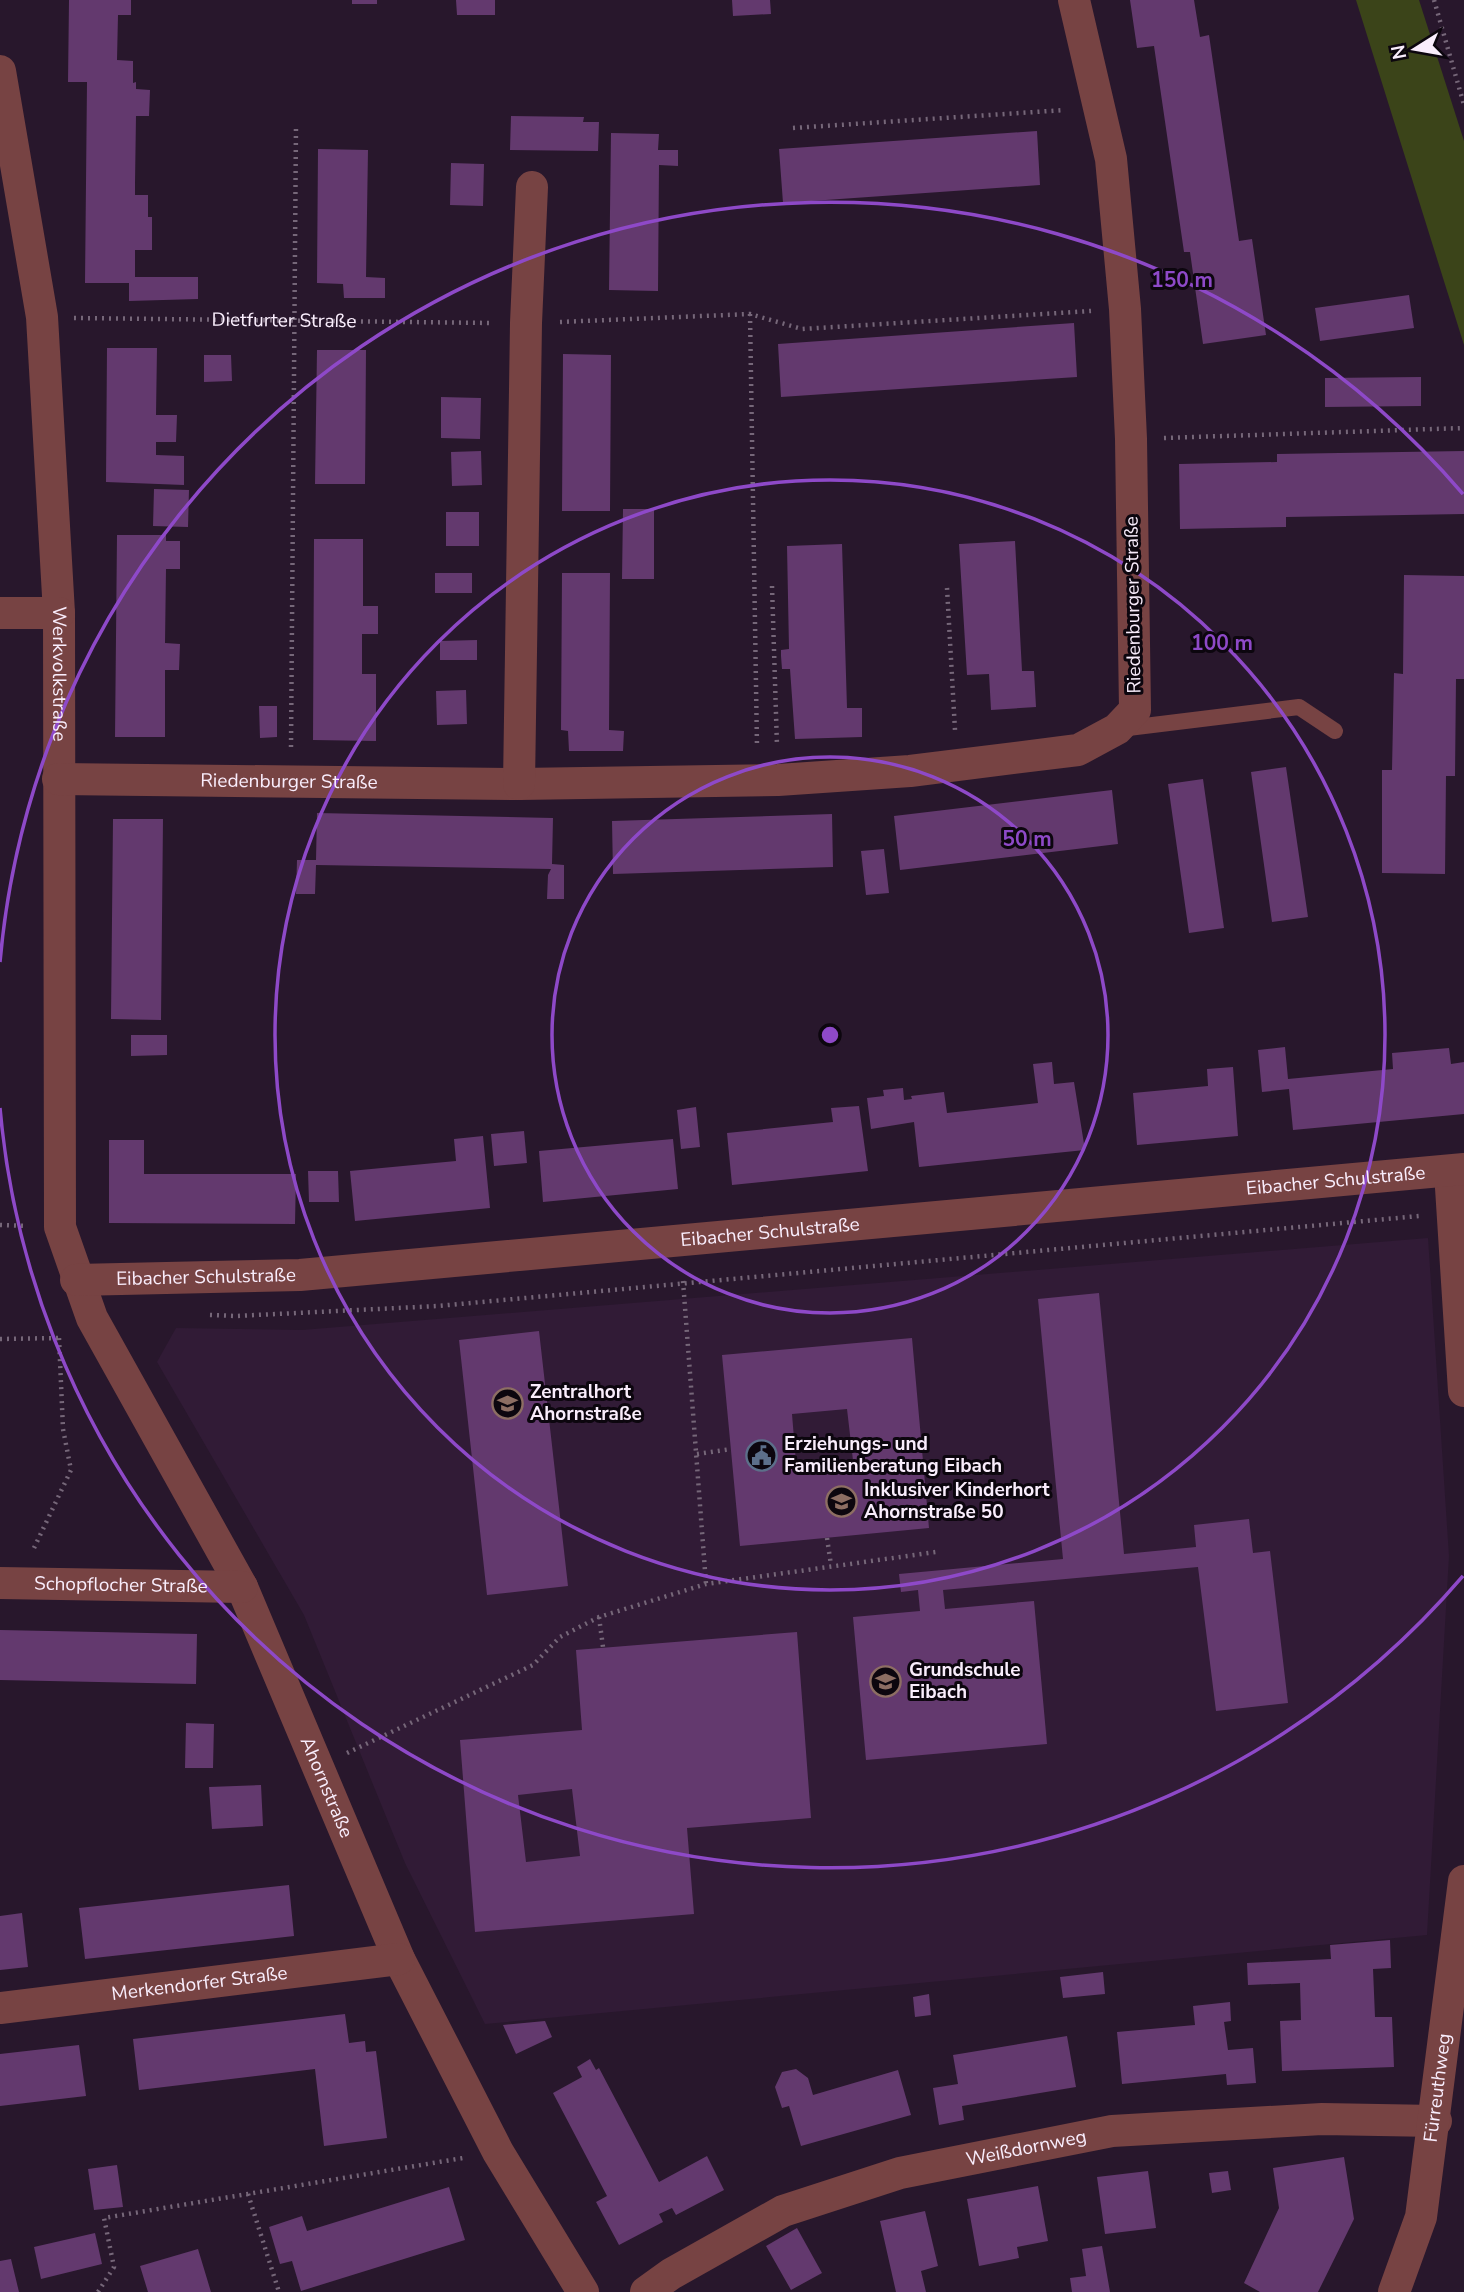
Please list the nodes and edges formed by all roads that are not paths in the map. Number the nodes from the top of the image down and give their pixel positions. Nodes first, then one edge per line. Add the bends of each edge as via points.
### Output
1 (1074, 0) edge
2 (0, 71) edge
3 (532, 187) dead end
4 (0, 613) edge
5 (59, 613) junction
6 (1117, 729) junction
7 (1335, 731) dead end
8 (58, 779) junction
9 (519, 784) junction
10 (1457, 1171) edge
11 (76, 1280) junction
12 (1464, 1391) edge
13 (9, 1583) edge
14 (242, 1587) junction
15 (1464, 1881) edge
16 (399, 1959) junction
17 (0, 2008) edge
18 (1436, 2121) junction
19 (583, 2292) edge
20 (646, 2292) edge
21 (1394, 2292) edge

1 - 6 street, Riedenburger Straße via 1111,159 1125,309 1135,710
2 - 5 street, Werkvolkstraße via 42,317
3 - 9 street
4 - 5 street
5 - 8 street, Werkvolkstraße
6 - 7 lane via 1299,707
6 - 9 street, Riedenburger Straße via 1078,750 957,765 768,781
8 - 9 street, Riedenburger Straße
8 - 11 street, Werkvolkstraße via 60,1227
10 - 11 street, Eibacher Schulstraße via 300,1275
10 - 12 street via 1452,1209
11 - 14 street, Ahornstraße via 92,1318
13 - 14 street, Schopflocher Straße
14 - 16 street, Ahornstraße
15 - 18 street, Fürreuthweg
16 - 17 street, Merkendorfer Straße
16 - 19 street, Ahornstraße via 498,2152
18 - 20 street, Weißdornweg via 1322,2119 1112,2132 900,2173 783,2211
18 - 21 street, Fürreuthweg via 1421,2217

